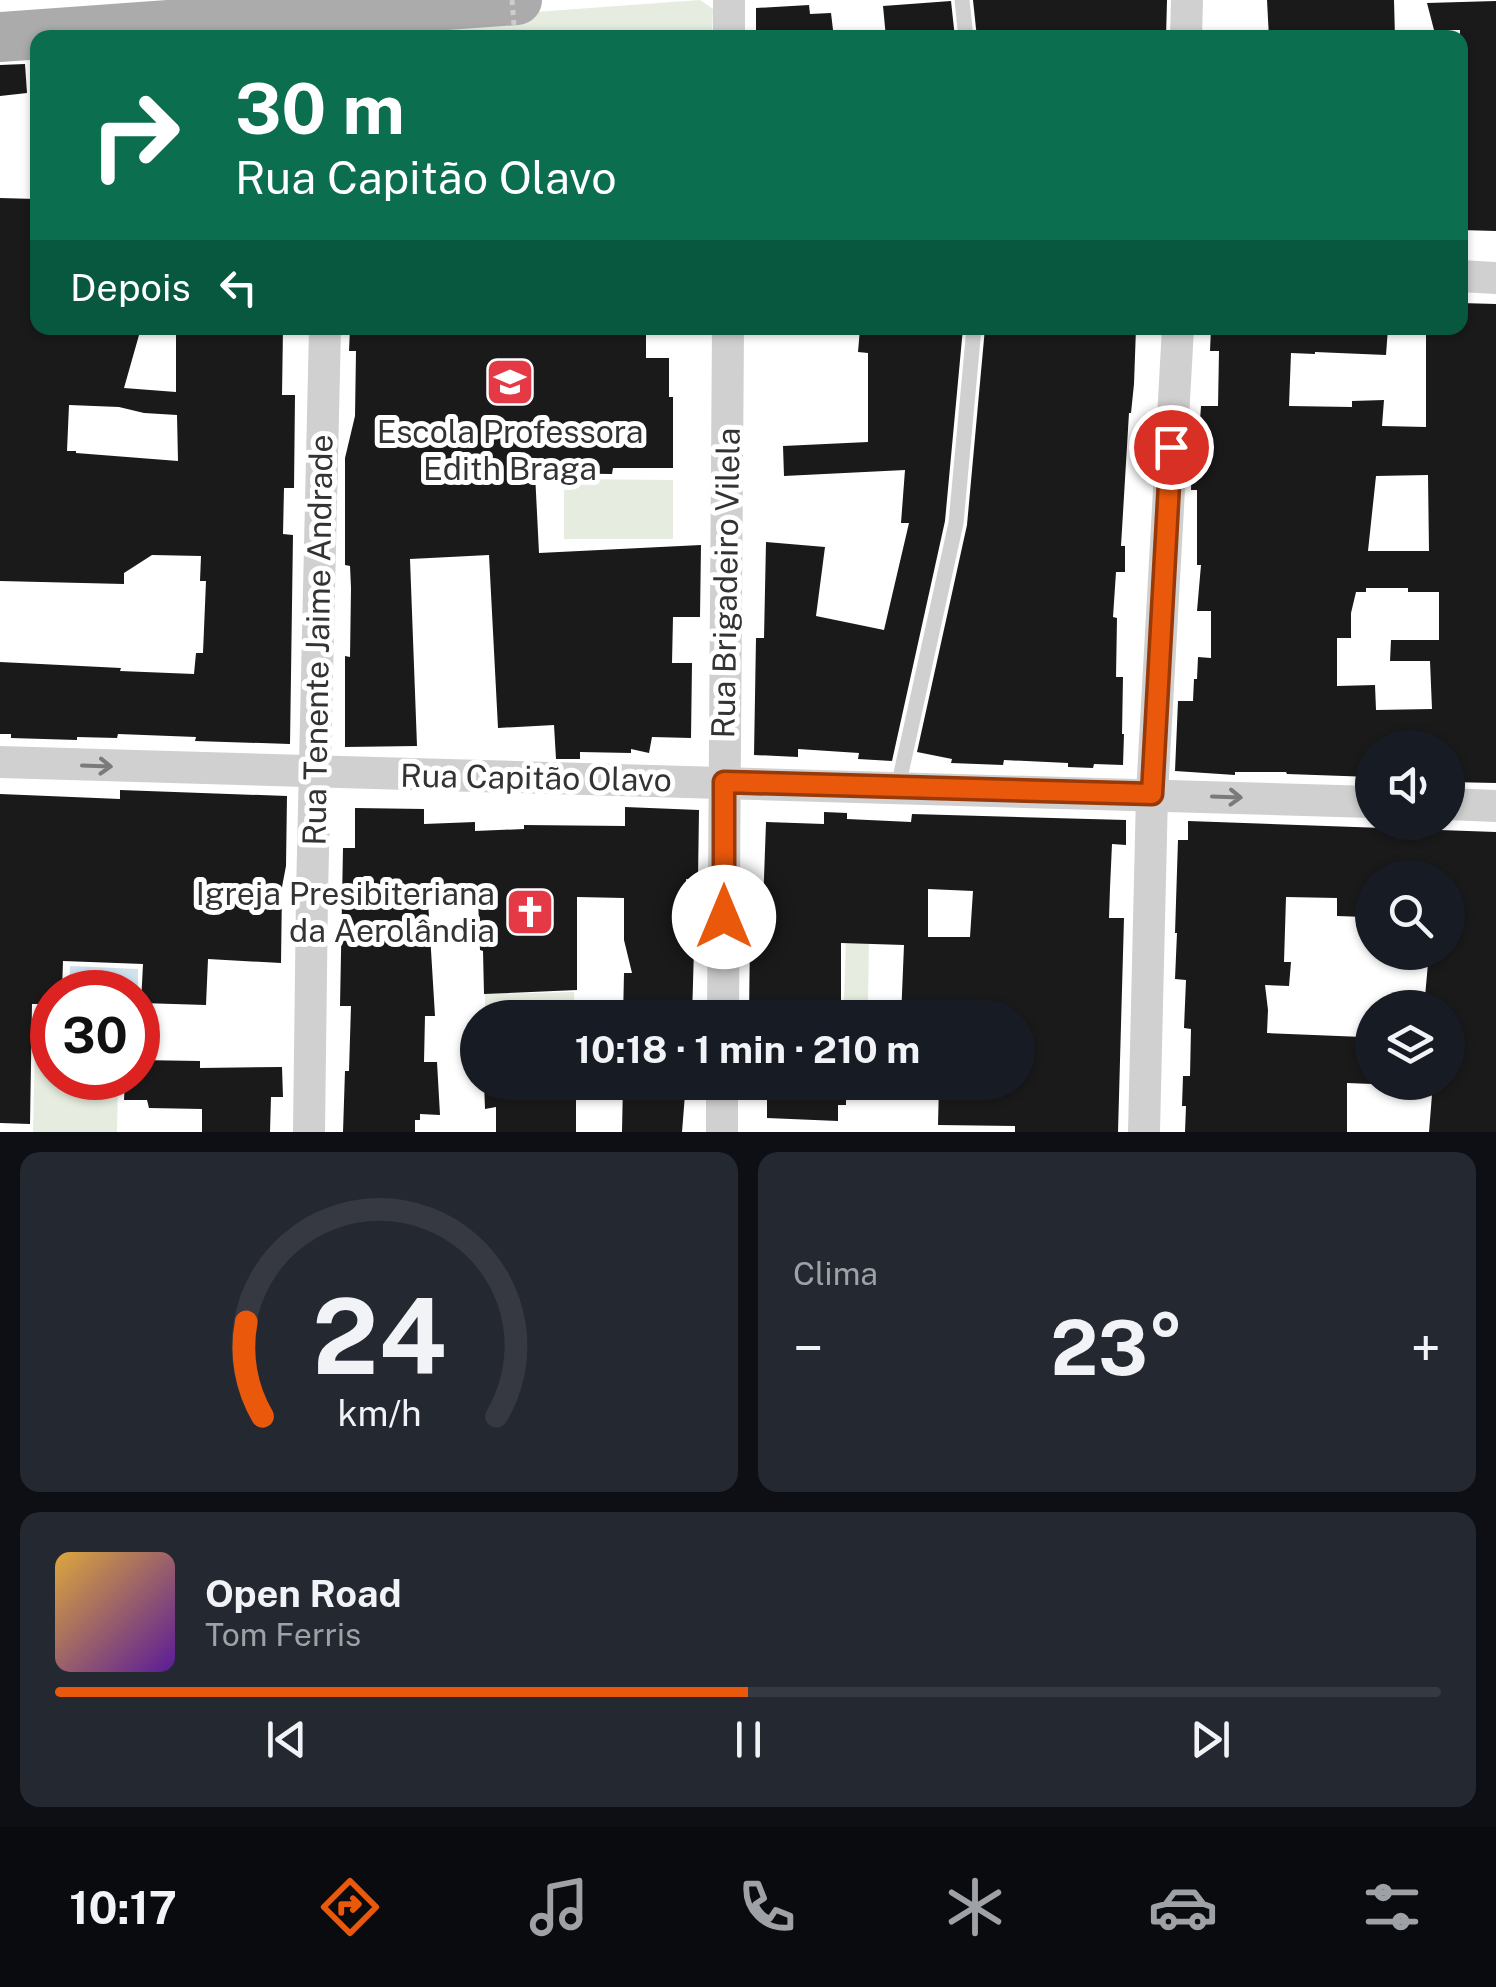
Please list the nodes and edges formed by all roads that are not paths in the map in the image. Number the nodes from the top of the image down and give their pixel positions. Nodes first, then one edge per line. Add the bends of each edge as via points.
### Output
1 (515, 0) edge
2 (729, 0) edge
3 (962, 0) edge
4 (1187, 0) edge
5 (328, 25) edge
6 (191, 30) edge
7 (729, 30) edge
8 (965, 30) edge
9 (1186, 30) edge
10 (30, 36) edge
11 (0, 37) edge
12 (1468, 276) edge
13 (1496, 278) edge
14 (325, 335) edge
15 (728, 335) edge
16 (973, 335) edge
17 (1178, 335) edge
18 (0, 762) edge
19 (315, 773) junction
20 (724, 782) junction
21 (898, 787) junction
22 (1152, 794) junction
23 (1355, 801) edge
24 (1465, 805) edge
25 (1496, 806) edge
26 (722, 1000) edge
27 (722, 1100) edge
28 (309, 1132) edge
29 (722, 1132) edge
30 (1144, 1132) edge

1 - 5 main road
2 - 7 street
3 - 8 lane
4 - 9 street
5 - 6 main road
10 - 11 main road
12 - 13 street
14 - 19 street, Rua Tenente Jaime Andrade
15 - 20 street, Rua Brigadeiro Vilela
16 - 21 lane via 956,524
17 - 22 street
18 -> 19 street, Rua Capitão Olavo
19 - 20 street, Rua Capitão Olavo
19 - 28 street, Rua Tenente Jaime Andrade
20 - 21 street, Rua Capitão Olavo
20 - 26 street, Rua Brigadeiro Vilela
21 - 22 street, Rua Capitão Olavo
22 -> 23 street, Rua Capitão Olavo
22 - 30 street
24 - 25 street
27 - 29 street

